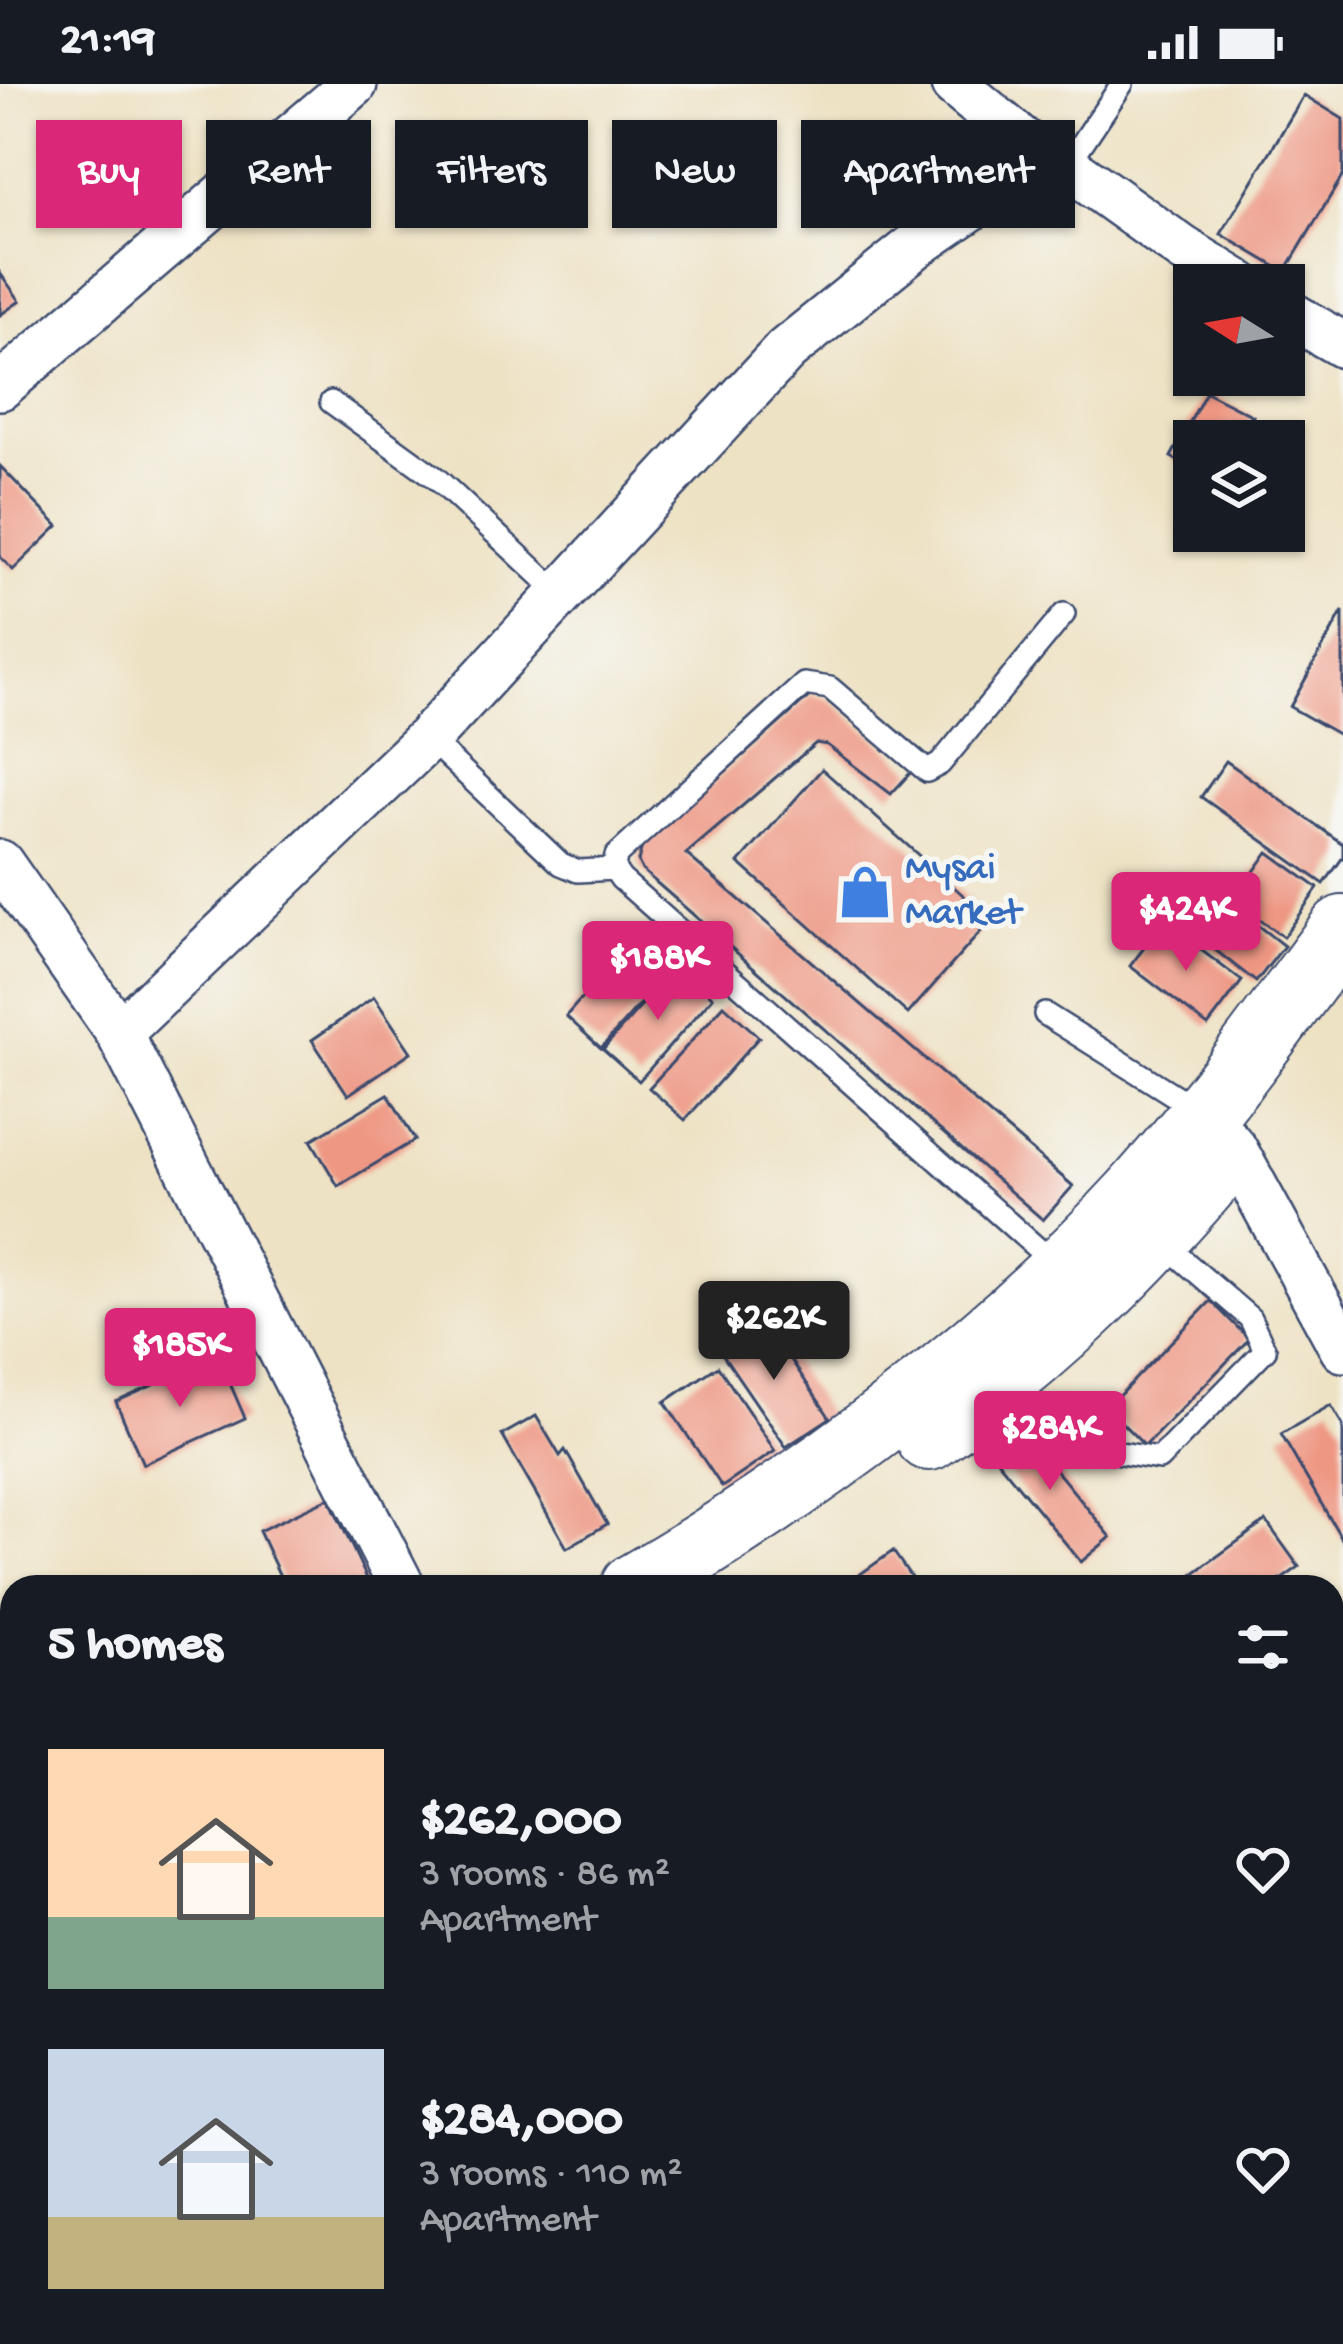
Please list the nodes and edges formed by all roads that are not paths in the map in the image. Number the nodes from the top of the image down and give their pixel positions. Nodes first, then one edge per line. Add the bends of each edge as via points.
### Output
1 (354, 84) edge
2 (954, 84) edge
3 (1122, 84) edge
4 (1000, 120) edge
5 (1075, 142) edge
6 (1075, 176) edge
7 (941, 228) edge
8 (1208, 264) edge
9 (1305, 323) edge
10 (1343, 345) edge
11 (0, 388) edge
12 (332, 402) dead end
13 (560, 595) junction
14 (1064, 614) dead end
15 (428, 738) junction
16 (0, 863) edge
17 (614, 869) junction
18 (1343, 929) edge
19 (1343, 1004) edge
20 (1045, 1014) dead end
21 (119, 1033) junction
22 (1219, 1132) junction
23 (1158, 1238) junction
24 (1061, 1270) junction
25 (1343, 1349) edge
26 (1005, 1383) junction
27 (395, 1575) edge
28 (653, 1575) edge
29 (732, 1575) edge

1 - 11 street
2 - 4 street
3 - 5 lane
6 - 8 street
7 - 13 street via 786,350
9 - 10 street
12 - 13 lane via 436,478
13 - 15 street
14 - 17 lane via 940,764 927,771 830,688 805,684 616,856
15 - 17 lane via 561,864
15 - 21 street
16 - 21 street
17 - 24 lane
18 - 22 highway
19 - 22 highway
20 - 22 lane
21 - 27 street
22 - 23 highway
22 - 24 highway via 1133,1197
22 - 25 street
23 - 26 highway
23 - 26 lane via 1250,1318 1265,1350 1160,1459 1108,1450
24 - 28 highway via 970,1352 788,1491
26 - 29 highway

